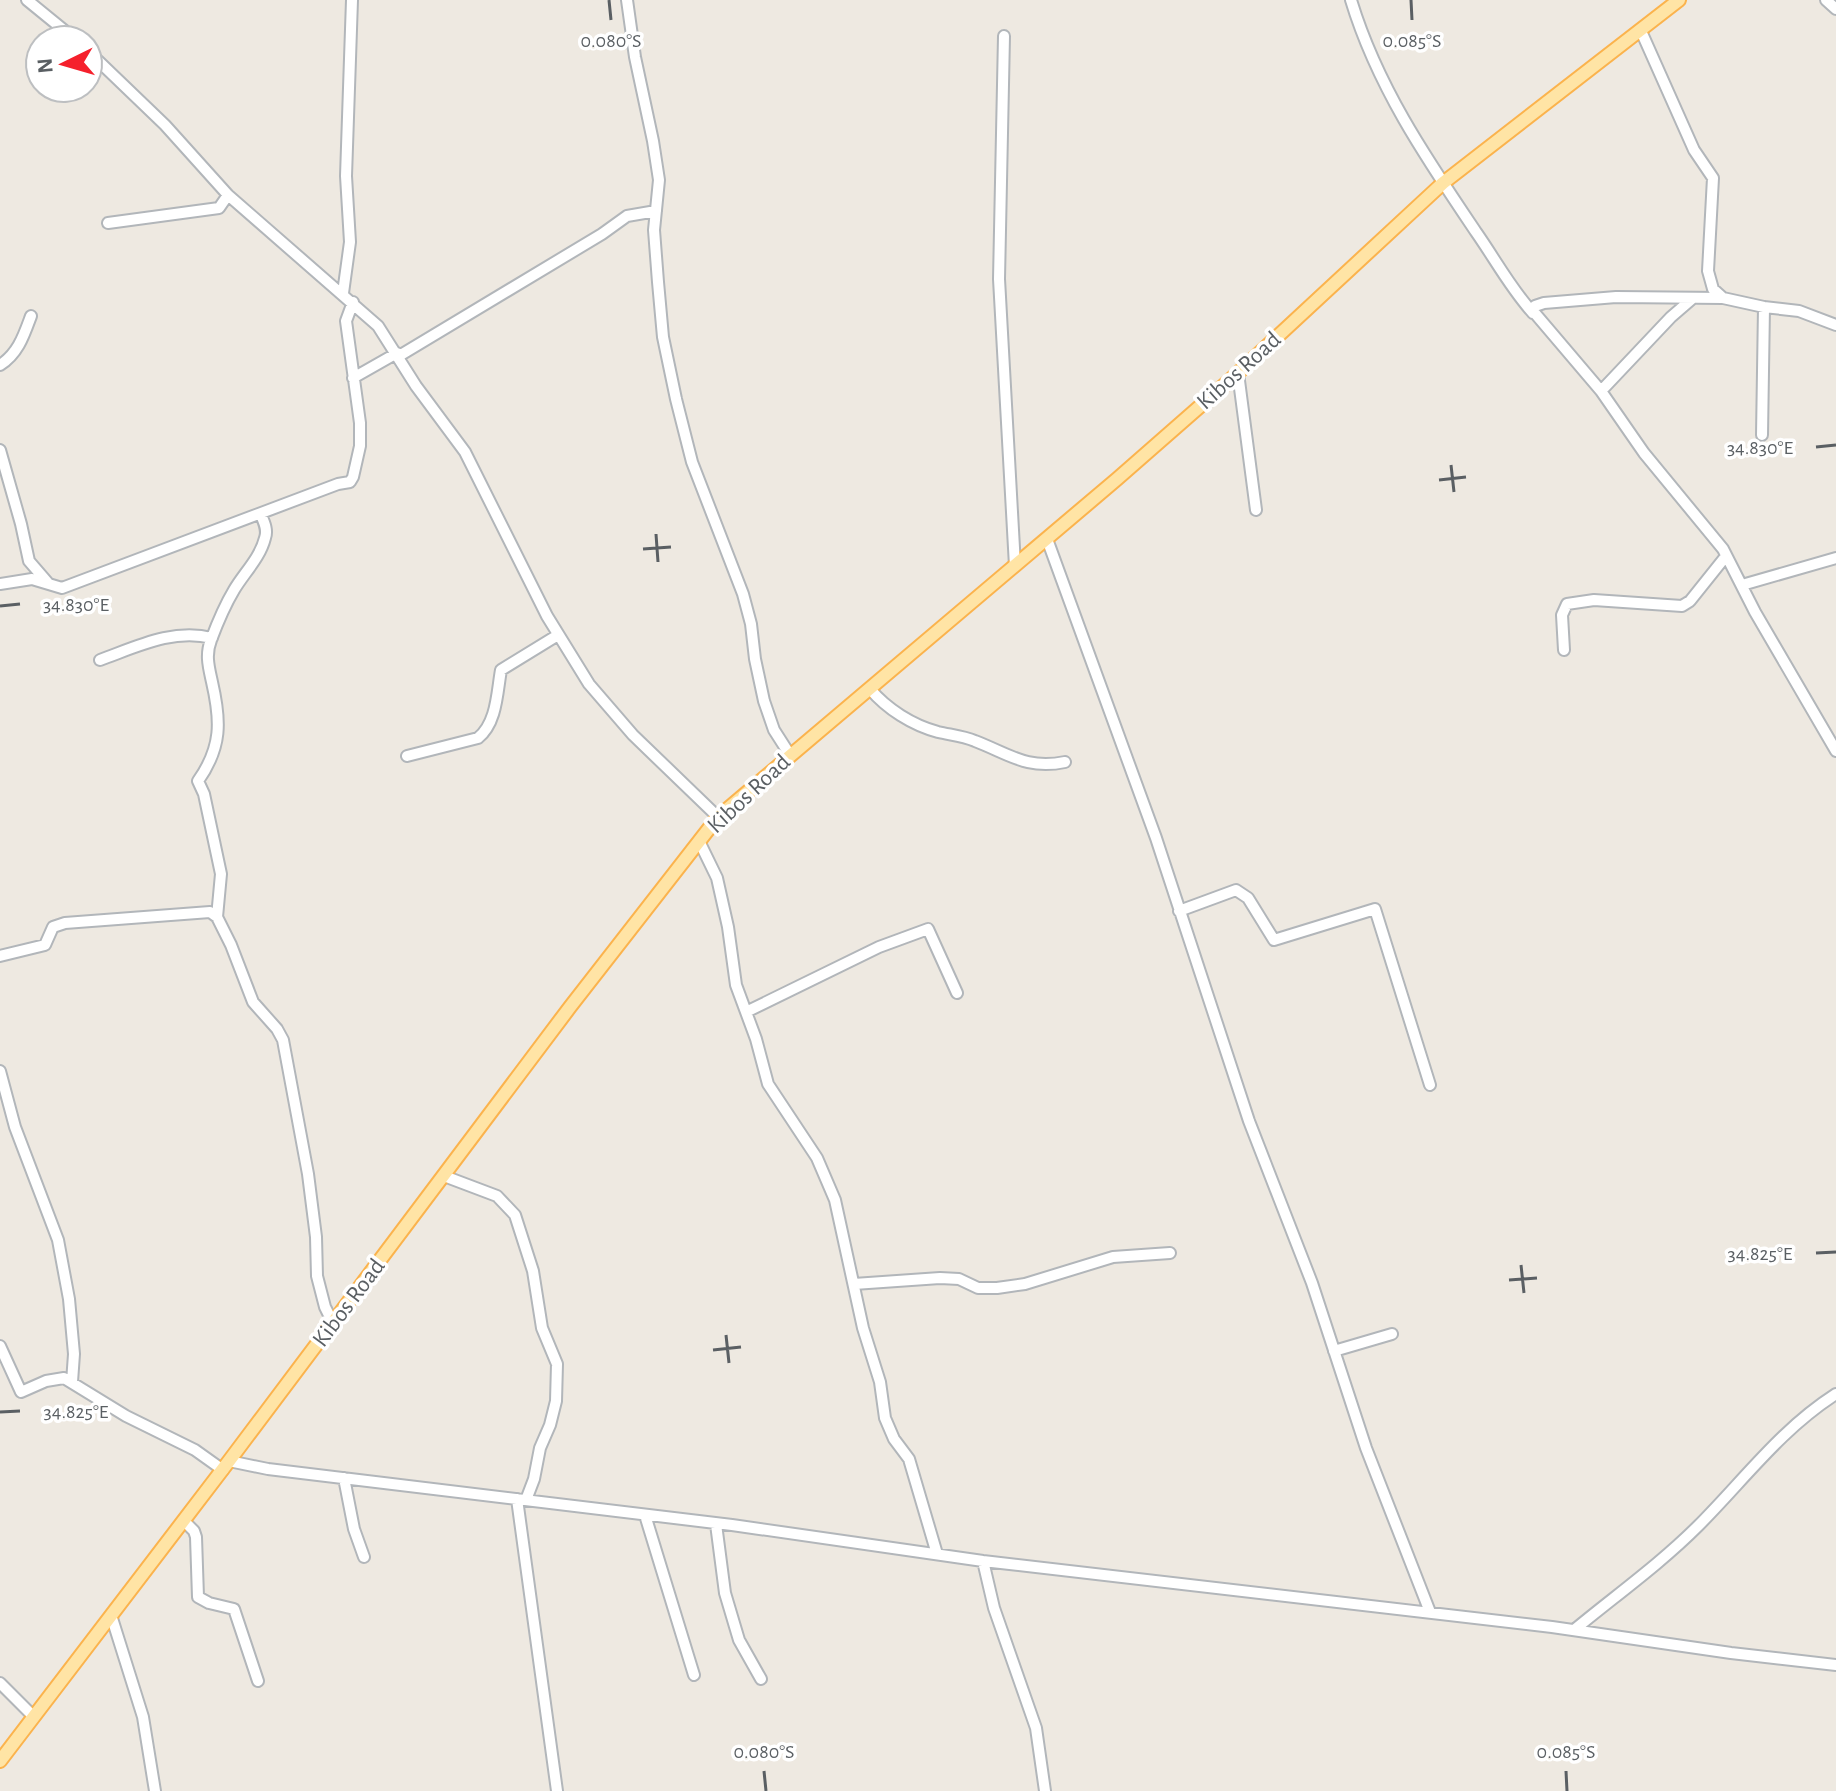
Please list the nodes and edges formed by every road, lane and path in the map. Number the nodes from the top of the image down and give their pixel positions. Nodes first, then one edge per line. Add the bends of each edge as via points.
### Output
1 (27, 0) edge
2 (352, 0) edge
3 (627, 0) edge
4 (1351, 0) edge
5 (1826, 0) edge
6 (1677, 1) edge
7 (1836, 9) edge
8 (56, 24) edge
9 (1641, 31) junction
10 (1004, 36) dead end
11 (104, 66) edge
12 (1443, 183) junction
13 (228, 195) junction
14 (656, 211) junction
15 (108, 223) dead end
16 (343, 293) junction
17 (1693, 298) junction
18 (1723, 298) junction
19 (353, 302) junction
20 (1764, 307) junction
21 (1533, 313) junction
22 (31, 316) dead end
23 (1836, 325) edge
24 (398, 355) junction
25 (0, 365) edge
26 (1238, 373) junction
27 (353, 378) junction
28 (1601, 391) junction
29 (1762, 435) dead end
30 (0, 450) edge
31 (1256, 510) dead end
32 (261, 515) junction
33 (1047, 539) junction
34 (1726, 556) junction
35 (1836, 558) edge
36 (1015, 566) junction
37 (0, 584) edge
38 (49, 584) junction
39 (1742, 585) junction
40 (558, 635) junction
41 (212, 638) junction
42 (1564, 650) dead end
43 (100, 660) dead end
44 (870, 689) junction
45 (1836, 751) edge
46 (790, 755) junction
47 (407, 756) dead end
48 (1065, 762) dead end
49 (718, 817) junction
50 (699, 841) junction
51 (1179, 911) junction
52 (217, 917) junction
53 (0, 956) edge
54 (957, 993) dead end
55 (746, 1012) junction
56 (0, 1071) edge
57 (1430, 1085) dead end
58 (444, 1176) junction
59 (1170, 1253) dead end
60 (854, 1284) junction
61 (333, 1323) junction
62 (1392, 1334) dead end
63 (0, 1346) edge
64 (1334, 1351) junction
65 (72, 1382) junction
66 (1836, 1394) edge
67 (226, 1466) junction
68 (344, 1478) junction
69 (522, 1499) junction
70 (645, 1515) junction
71 (184, 1521) junction
72 (716, 1524) junction
73 (937, 1554) junction
74 (364, 1557) dead end
75 (983, 1561) junction
76 (1430, 1612) junction
77 (111, 1615) junction
78 (1574, 1630) junction
79 (1836, 1665) edge
80 (694, 1675) dead end
81 (761, 1679) dead end
82 (258, 1681) dead end
83 (0, 1683) edge
84 (34, 1717) junction
85 (0, 1761) edge
86 (155, 1791) edge
87 (557, 1791) edge
88 (1045, 1791) edge

1 - 8 street
2 - 16 street via 346,135 350,242
3 - 14 street via 659,180
4 - 12 street via 1390,100
5 - 7 street
6 - 9 main road, Kibos Road
9 - 12 main road, Kibos Road
9 - 18 street via 1694,150 1713,178 1708,271 1713,289
10 - 36 street via 999,279
11 - 13 street
12 - 21 street
12 - 26 main road, Kibos Road
13 - 15 street via 219,208
13 - 16 street
14 - 24 street via 627,216
14 - 46 street via 663,337 676,399 692,462 743,594 764,701
16 - 19 street
17 - 18 street
17 - 21 street via 1559,302 1538,305
17 - 28 street
18 - 20 street
19 - 24 street
19 - 27 street via 346,321
20 - 23 street via 1799,311
20 - 29 street
21 - 28 street
22 - 25 street via 15,351
24 - 27 street
24 - 40 street via 465,452
26 - 31 street
26 - 33 main road, Kibos Road
27 - 32 street via 360,446 350,482
28 - 34 street
30 - 38 street via 29,561
32 - 38 street via 79,583 57,589
32 - 41 street via 266,536
33 - 36 main road, Kibos Road
33 - 51 street
34 - 39 street
34 - 42 street via 1682,606 1594,600 1567,604 1562,615
35 - 39 street
36 - 44 main road, Kibos Road
37 - 38 street via 32,579
39 - 45 street
40 - 47 street via 501,670 483,734
40 - 49 street via 606,706
41 - 43 street via 189,634 153,640
41 - 52 street via 208,667 219,736 198,781 221,874
44 - 46 main road, Kibos Road
44 - 48 street via 923,728 965,737 1035,765
46 - 49 main road, Kibos Road
49 - 50 main road, Kibos Road
50 - 55 street via 714,868
50 - 58 main road, Kibos Road
51 - 57 street via 1236,890 1248,898 1274,940 1375,909
51 - 64 street
52 - 53 street via 210,912 65,923 53,927 45,945
52 - 61 street via 253,1002 283,1040 308,1174 317,1276
54 - 55 street via 928,929
55 - 60 street via 768,1084 827,1177
56 - 65 street via 58,1240 67,1281
58 - 61 main road, Kibos Road
58 - 69 street via 497,1196 515,1215 533,1271 542,1328 557,1364 550,1425 534,1479
59 - 60 street via 1113,1257 997,1288 940,1278
60 - 73 street via 885,1418 909,1459
61 - 67 main road, Kibos Road
62 - 64 street
63 - 65 street via 21,1392 56,1378
64 - 76 street
65 - 67 street
66 - 78 street via 1764,1454 1694,1529
67 - 68 street
67 - 71 main road, Kibos Road
68 - 69 street
68 - 74 street
69 - 70 street
69 - 87 street
70 - 72 street
70 - 80 street
71 - 77 main road, Kibos Road
71 - 82 street via 196,1537 198,1597 234,1609
72 - 73 street
72 - 81 street via 725,1593 739,1640
73 - 75 street
75 - 76 street
75 - 88 street via 1041,1746
76 - 78 street
77 - 84 main road, Kibos Road
77 - 86 street via 143,1717
78 - 79 street
83 - 84 street
84 - 85 main road, Kibos Road

